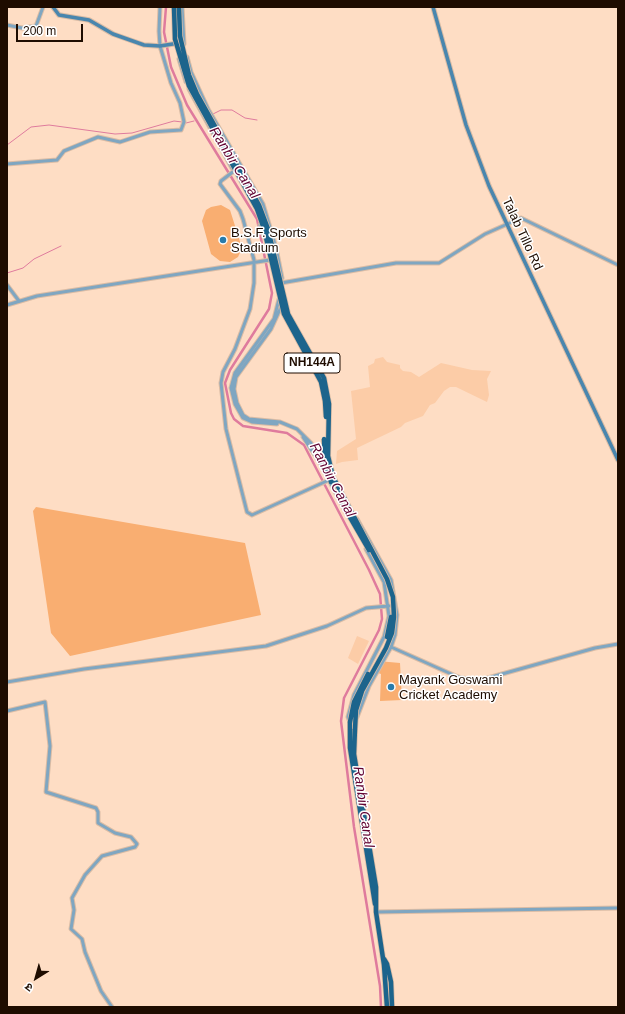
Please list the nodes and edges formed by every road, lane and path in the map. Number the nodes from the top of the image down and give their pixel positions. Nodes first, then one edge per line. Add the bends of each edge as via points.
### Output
1 (44, 7) edge
2 (53, 7) edge
3 (160, 7) edge
4 (174, 7) edge
5 (179, 7) edge
6 (182, 7) edge
7 (433, 7) edge
8 (7, 25) edge
9 (175, 44) junction
10 (161, 46) junction
11 (184, 46) junction
12 (7, 164) edge
13 (234, 173) junction
14 (506, 224) junction
15 (269, 260) junction
16 (254, 264) junction
17 (618, 265) edge
18 (283, 283) junction
19 (275, 284) junction
20 (7, 285) edge
21 (19, 301) junction
22 (7, 304) edge
23 (618, 460) edge
24 (327, 481) junction
25 (387, 606) junction
26 (618, 644) edge
27 (391, 647) junction
28 (7, 682) edge
29 (7, 711) edge
30 (350, 722) junction
31 (355, 729) junction
32 (618, 908) edge
33 (376, 910) junction
34 (382, 954) junction
35 (112, 1007) edge
36 (387, 1007) edge
37 (392, 1007) edge

1 - 8 street via 36,26 22,28
2 - 10 main road via 59,16 85,19 119,37 144,45
3 - 10 street
4 - 9 street
4 - 30 highway, NH144A, bridge via 176,42 189,86 257,209 284,314 321,382 326,404 324,452 329,476 381,572 388,591 391,615 387,636 359,690
5 - 31 highway, NH144A, bridge via 182,49 190,80 259,205 269,233 288,314 324,378 329,404 328,456 332,476 388,579 393,598 392,633 362,691 356,710
6 - 11 street
7 - 14 main road, Talab Tillo Rd via 471,141
9 - 10 main road
9 - 11 main road via 180,43
9 - 13 street via 192,97
10 - 12 street via 171,83 180,103 184,124 179,131 154,132 120,142 98,137 64,151 57,160
11 - 18 street via 198,88 263,204
13 - 15 street via 251,200
13 - 16 street via 221,181 220,186 242,215
14 - 17 street via 517,219 525,219
14 - 18 street via 480,236 436,264 394,264
14 - 23 main road, Talab Tillo Rd
15 - 16 street
15 - 19 street
16 - 21 street via 37,296
16 - 24 street via 250,309 235,350 223,371 221,383 226,429 247,512 252,515
18 - 19 street
18 - 27 street via 283,299 277,319 238,372 234,382 237,403 241,413 249,419 280,422 297,429 321,458 391,580 397,615
19 - 24 street via 279,301 276,315 233,376 233,398 239,414 248,421 284,425 302,436
20 - 21 street
21 - 22 street
24 - 25 street via 383,579
25 - 28 street via 366,608 327,626 266,646
25 - 30 street via 388,620 384,637 354,695 348,717
26 - 27 street via 477,681 458,677
27 - 31 street via 363,699
29 - 35 street via 45,702 50,746 46,792 96,808 97,823 115,833 131,837 137,844 135,847 102,856 85,875 72,897 74,910 71,930 82,939 101,991
30 - 33 highway, NH144A via 350,748
31 - 33 highway via 354,754 376,887
32 - 33 street
33 - 34 highway, NH144A
34 - 36 highway, NH144A
34 - 37 highway via 391,982

